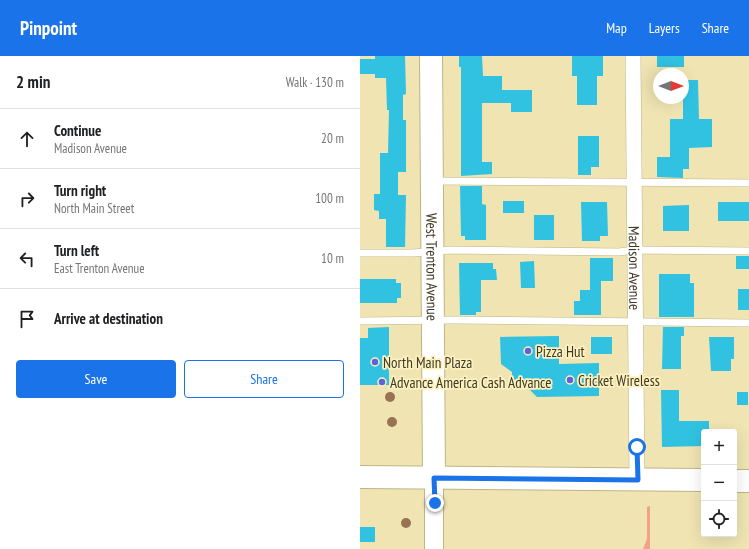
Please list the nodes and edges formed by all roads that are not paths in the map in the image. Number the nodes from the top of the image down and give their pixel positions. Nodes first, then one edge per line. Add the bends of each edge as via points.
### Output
1 (431, 56) edge
2 (633, 56) edge
3 (432, 181) junction
4 (634, 182) junction
5 (749, 183) edge
6 (634, 250) junction
7 (749, 251) edge
8 (432, 252) junction
9 (360, 253) edge
10 (433, 320) junction
11 (360, 321) edge
12 (635, 321) junction
13 (749, 323) edge
14 (360, 478) edge
15 (434, 478) junction
16 (638, 480) junction
17 (701, 480) edge
18 (737, 481) edge
19 (749, 481) edge
20 (434, 549) edge

1 - 3 main road, West Trenton Avenue
2 - 4 street, Madison Avenue
3 - 4 lane
3 - 8 main road, West Trenton Avenue
4 - 5 lane
4 - 6 street, Madison Avenue
6 - 7 lane
6 - 8 lane
6 - 12 street, Madison Avenue
8 - 9 lane
8 - 10 main road, West Trenton Avenue
10 - 11 lane
10 - 12 lane
10 - 15 main road, West Trenton Avenue
12 - 13 lane
12 - 16 street, Madison Avenue
14 - 15 main road
15 - 16 main road
15 - 20 street
16 - 17 main road
18 - 19 main road

